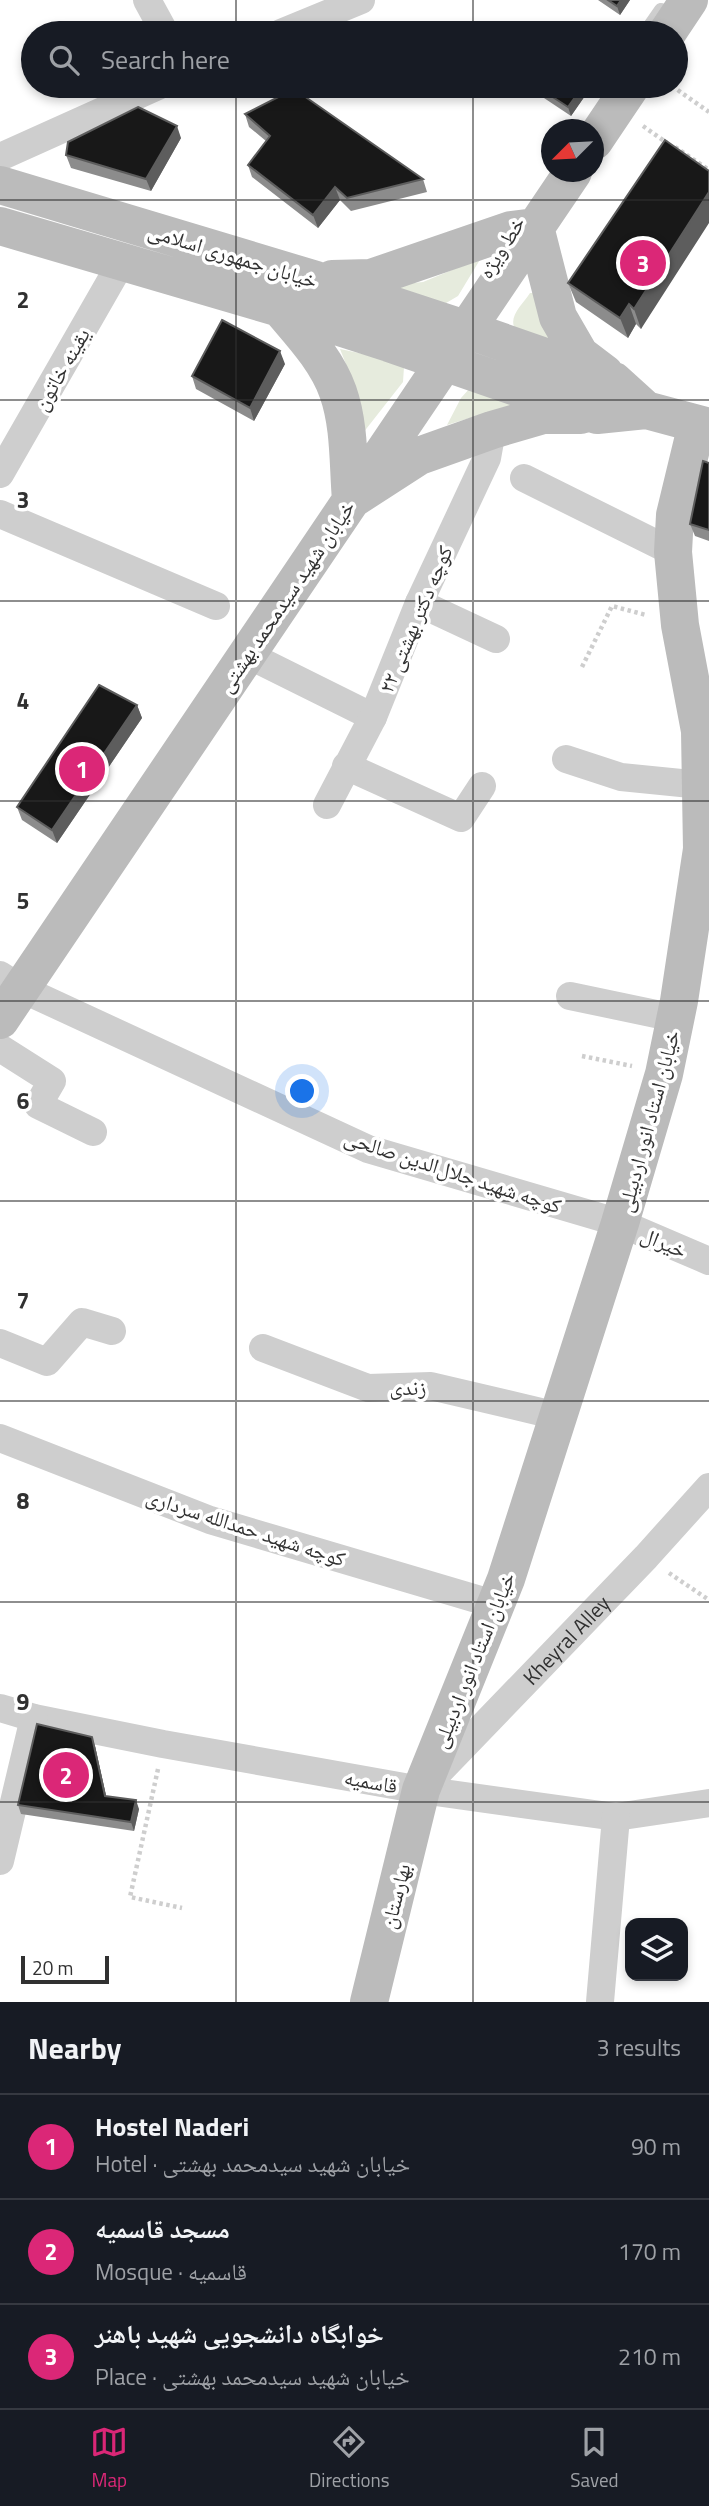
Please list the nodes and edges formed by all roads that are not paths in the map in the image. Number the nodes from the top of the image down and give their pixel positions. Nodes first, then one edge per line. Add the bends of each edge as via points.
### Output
1 (147, 0) edge
2 (360, 0) edge
3 (667, 0) edge
4 (690, 0) edge
5 (158, 21) edge
6 (310, 21) edge
7 (653, 21) edge
8 (675, 21) edge
9 (131, 98) edge
10 (622, 98) edge
11 (604, 125) edge
12 (0, 157) edge
13 (563, 182) edge
14 (0, 185) edge
15 (0, 226) edge
16 (517, 230) junction
17 (121, 263) junction
18 (316, 280) junction
19 (280, 307) junction
20 (459, 323) junction
21 (445, 362) junction
22 (614, 381) junction
23 (646, 410) junction
24 (597, 415) junction
25 (703, 426) edge
26 (492, 430) junction
27 (0, 474) edge
28 (524, 478) dead end
29 (351, 500) junction
30 (0, 514) edge
31 (673, 552) junction
32 (419, 603) junction
33 (216, 606) dead end
34 (496, 639) dead end
35 (247, 654) junction
36 (373, 717) junction
37 (566, 759) dead end
38 (346, 766) junction
39 (703, 772) edge
40 (482, 786) dead end
41 (327, 805) dead end
42 (703, 888) edge
43 (11, 982) edge
44 (570, 996) dead end
45 (675, 1018) junction
46 (0, 1020) edge
47 (0, 1048) edge
48 (93, 1132) dead end
49 (620, 1223) junction
50 (709, 1261) edge
51 (112, 1331) dead end
52 (0, 1344) edge
53 (262, 1348) dead end
54 (558, 1416) junction
55 (0, 1438) edge
56 (709, 1487) edge
57 (497, 1605) junction
58 (0, 1708) edge
59 (34, 1718) junction
60 (421, 1790) junction
61 (709, 1803) edge
62 (616, 1817) junction
63 (0, 1861) edge
64 (369, 2002) edge
65 (600, 2002) edge

1 - 5 street
2 - 6 street
3 - 7 lane
4 - 8 main road
9 - 12 street
10 - 11 main road
13 - 16 main road, خیابان شهید سیدمحمد بهشتی
14 - 18 main road, خیابان جمهوری اسلامی
15 - 17 main road, خیابان جمهوری اسلامی
16 - 18 main road via 371,278
16 - 20 main road, خیابان شهید سیدمحمد بهشتی
16 - 22 main road via 580,355
17 - 19 main road, خیابان جمهوری اسلامی
17 - 27 street, یقینه خاتون
18 - 20 main road, خیابان جمهوری اسلامی
19 - 21 main road, خیابان جمهوری اسلامی
19 - 29 main road via 321,358 338,391 346,427
20 - 21 main road, خیابان شهید سیدمحمد بهشتی
20 - 22 main road, خیابان جمهوری اسلامی
21 - 24 main road, خیابان جمهوری اسلامی
21 - 29 main road, خیابان شهید سیدمحمد بهشتی
22 - 23 main road
23 - 24 main road
23 - 25 main road
24 - 26 main road via 543,415
25 - 31 main road, خیابان استاد انور اردبیلی via 675,515
26 - 29 main road via 419,456
26 - 32 street, کوچه دکتر بهشتی ۲۲ via 487,458
28 - 31 street
29 - 35 main road, خیابان شهید سیدمحمد بهشتی
30 - 33 street
31 - 39 main road, خیابان استاد انور اردبیلی
32 - 34 street
32 - 36 street, کوچه دکتر بهشتی ۲۲
35 - 36 street
35 - 43 main road, خیابان شهید سیدمحمد بهشتی
36 - 38 street, کوچه دکتر بهشتی ۲۲
37 - 39 street via 621,777
38 - 40 street via 461,818
38 - 41 street, کوچه دکتر بهشتی ۲۲
39 - 42 main road, خیابان استاد انور اردبیلی
42 - 45 main road, خیابان استاد انور اردبیلی
43 - 46 main road, خیابان شهید سیدمحمد بهشتی
43 - 49 street, کوچه شهید جلال‌الدین صالحی via 368,1149
44 - 45 street
45 - 49 main road, خیابان استاد انور اردبیلی via 664,1073
47 - 48 street via 52,1081 38,1105
49 - 50 street, خیرال
49 - 54 main road, خیابان استاد انور اردبیلی
51 - 52 street via 82,1322 47,1362
53 - 54 street, زندی via 368,1388 430,1386
54 - 57 main road, خیابان استاد انور اردبیلی
55 - 57 street, کوچه شهید حمدالله سرداری via 209,1520
56 - 60 street, Kheyral Alley
57 - 60 main road, خیابان استاد انور اردبیلی
58 - 59 street, قاسمیه
59 - 60 street, قاسمیه
59 - 63 street
60 - 62 street, قاسمیه
60 - 64 main road, بهارستان
61 - 62 street, قاسمیه
62 - 65 street

